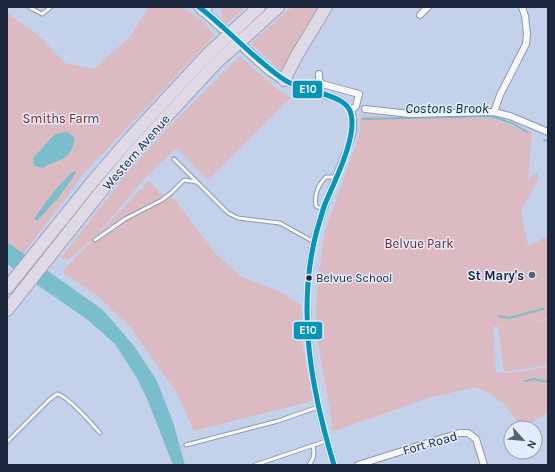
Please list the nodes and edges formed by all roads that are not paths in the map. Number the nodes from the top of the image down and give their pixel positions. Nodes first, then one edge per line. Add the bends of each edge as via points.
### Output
1 (29, 7) edge
2 (51, 7) edge
3 (259, 7) edge
4 (278, 7) edge
5 (326, 7) edge
6 (428, 7) edge
7 (522, 7) edge
8 (202, 8) edge
9 (420, 15) dead end
10 (213, 58) junction
11 (319, 74) dead end
12 (284, 80) junction
13 (365, 109) dead end
14 (351, 111) junction
15 (494, 112) junction
16 (548, 132) edge
17 (174, 160) dead end
18 (336, 177) junction
19 (196, 182) junction
20 (323, 210) junction
21 (95, 240) dead end
22 (314, 242) junction
23 (9, 285) edge
24 (7, 310) edge
25 (318, 407) junction
26 (100, 432) dead end
27 (326, 441) junction
28 (7, 442) edge
29 (186, 445) dead end
30 (313, 446) junction
31 (255, 465) edge
32 (309, 465) edge
33 (334, 465) edge
34 (358, 465) edge
35 (484, 465) edge

1 - 2 lane via 42,14
3 - 10 highway, Western Avenue, bridge via 244,20
4 - 10 highway, Western Avenue, bridge
5 - 12 highway
6 - 9 street
7 - 15 street via 527,34 526,44
8 - 12 street via 270,71
10 - 23 highway, Western Avenue via 131,137
10 - 24 highway, Western Avenue via 103,189
11 - 14 street via 322,84 359,94 356,106
12 - 14 street via 304,90 339,100
13 - 15 street via 410,114
14 - 18 street via 353,130
15 - 16 street
17 - 19 lane
18 - 20 street
18 - 20 lane via 326,177 320,183 315,197 316,206
19 - 21 lane via 184,180 162,200 125,219
19 - 22 lane via 232,216 280,223
20 - 22 street
22 - 25 street via 308,278 307,314 310,364
25 - 27 street
25 - 29 lane via 278,421
26 - 28 lane via 69,401 61,394 57,394
27 - 30 lane
27 - 33 street
30 - 31 lane
30 - 32 lane via 313,459
34 - 35 street, Fort Road via 459,433 468,434 476,439

